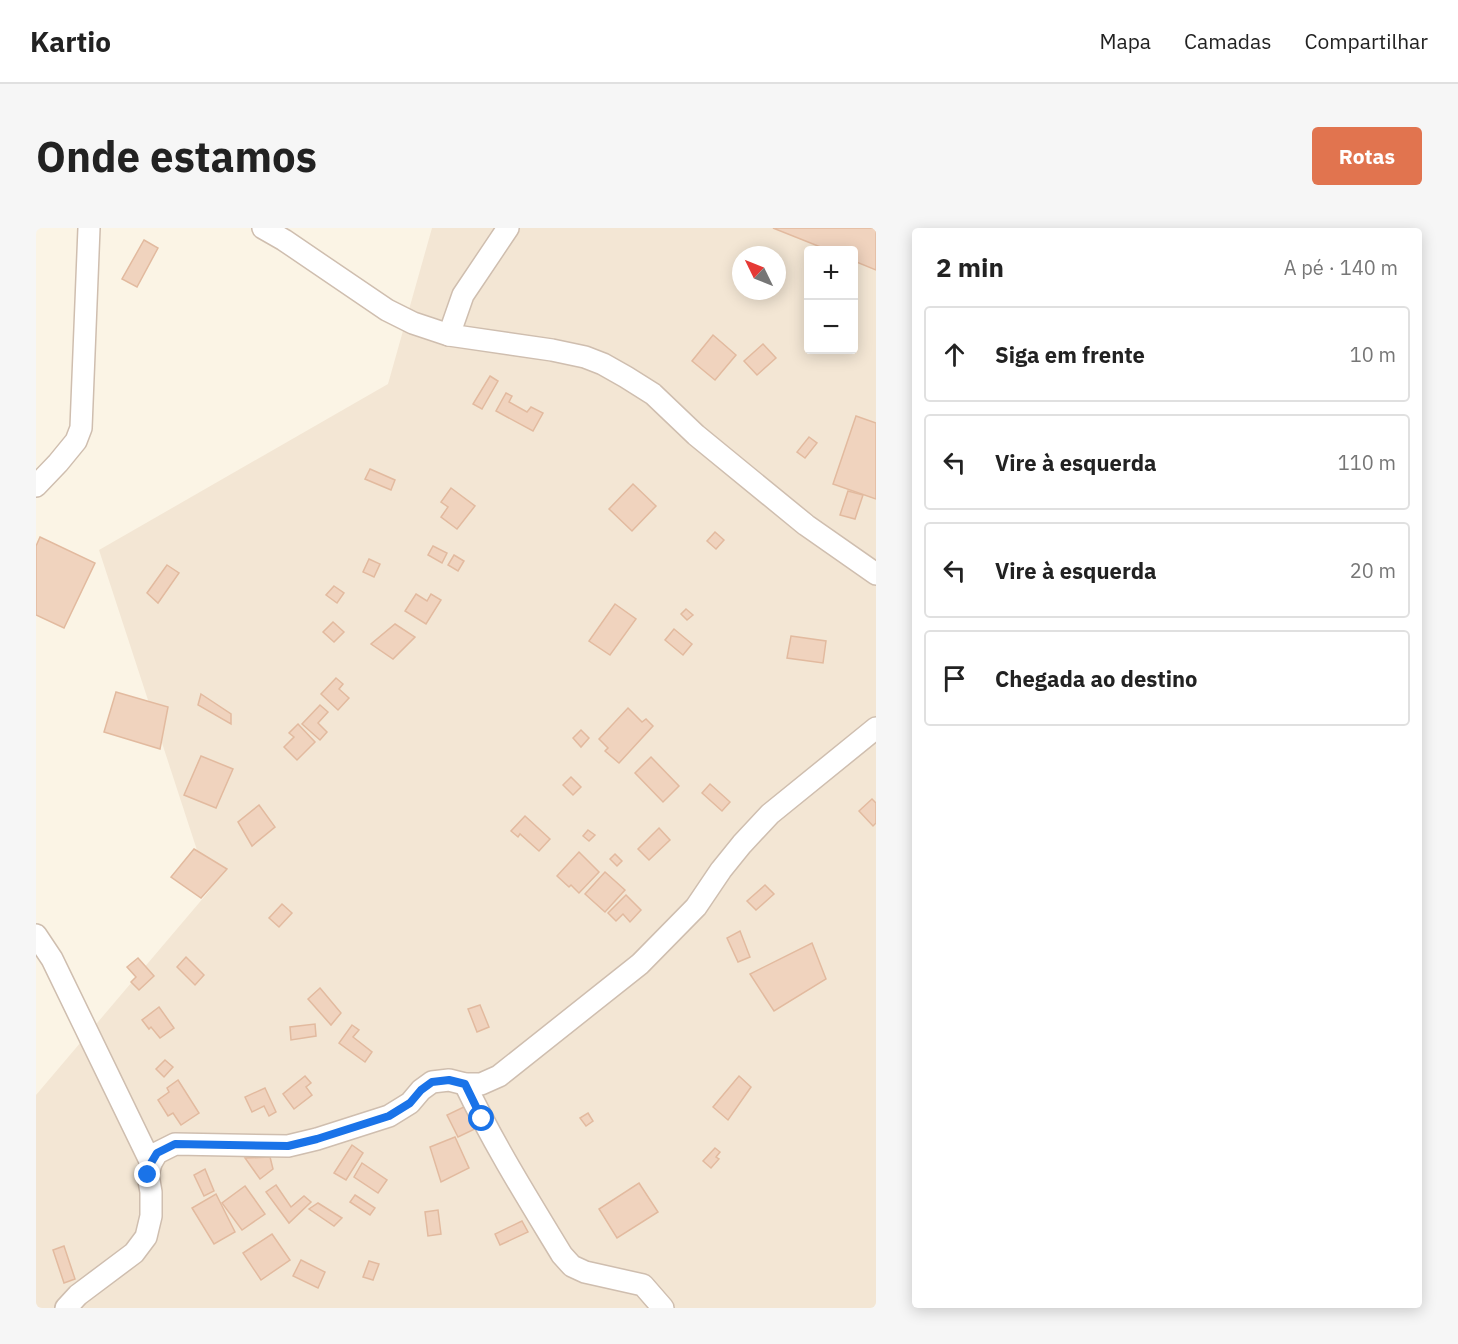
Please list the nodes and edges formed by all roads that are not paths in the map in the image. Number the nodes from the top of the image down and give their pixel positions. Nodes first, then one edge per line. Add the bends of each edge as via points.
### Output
1 (89, 228) edge
2 (263, 228) edge
3 (507, 228) edge
4 (449, 335) junction
5 (36, 486) edge
6 (876, 574) edge
7 (876, 728) edge
8 (36, 935) edge
9 (465, 1084) junction
10 (151, 1163) junction
11 (66, 1308) edge
12 (663, 1308) edge

1 - 5 street via 81,428 76,441
2 - 4 street via 387,310
3 - 4 street via 463,295
4 - 6 street via 552,350 603,364 652,394 806,525
7 - 9 street via 770,814 728,861 696,907 640,963 499,1076 481,1084
8 - 10 street via 52,959
9 - 10 street via 449,1080 432,1082 389,1116 317,1139 288,1146 175,1144 157,1153
9 - 12 street via 562,1255 585,1272 643,1285
10 - 11 street via 151,1216 146,1238 134,1253

